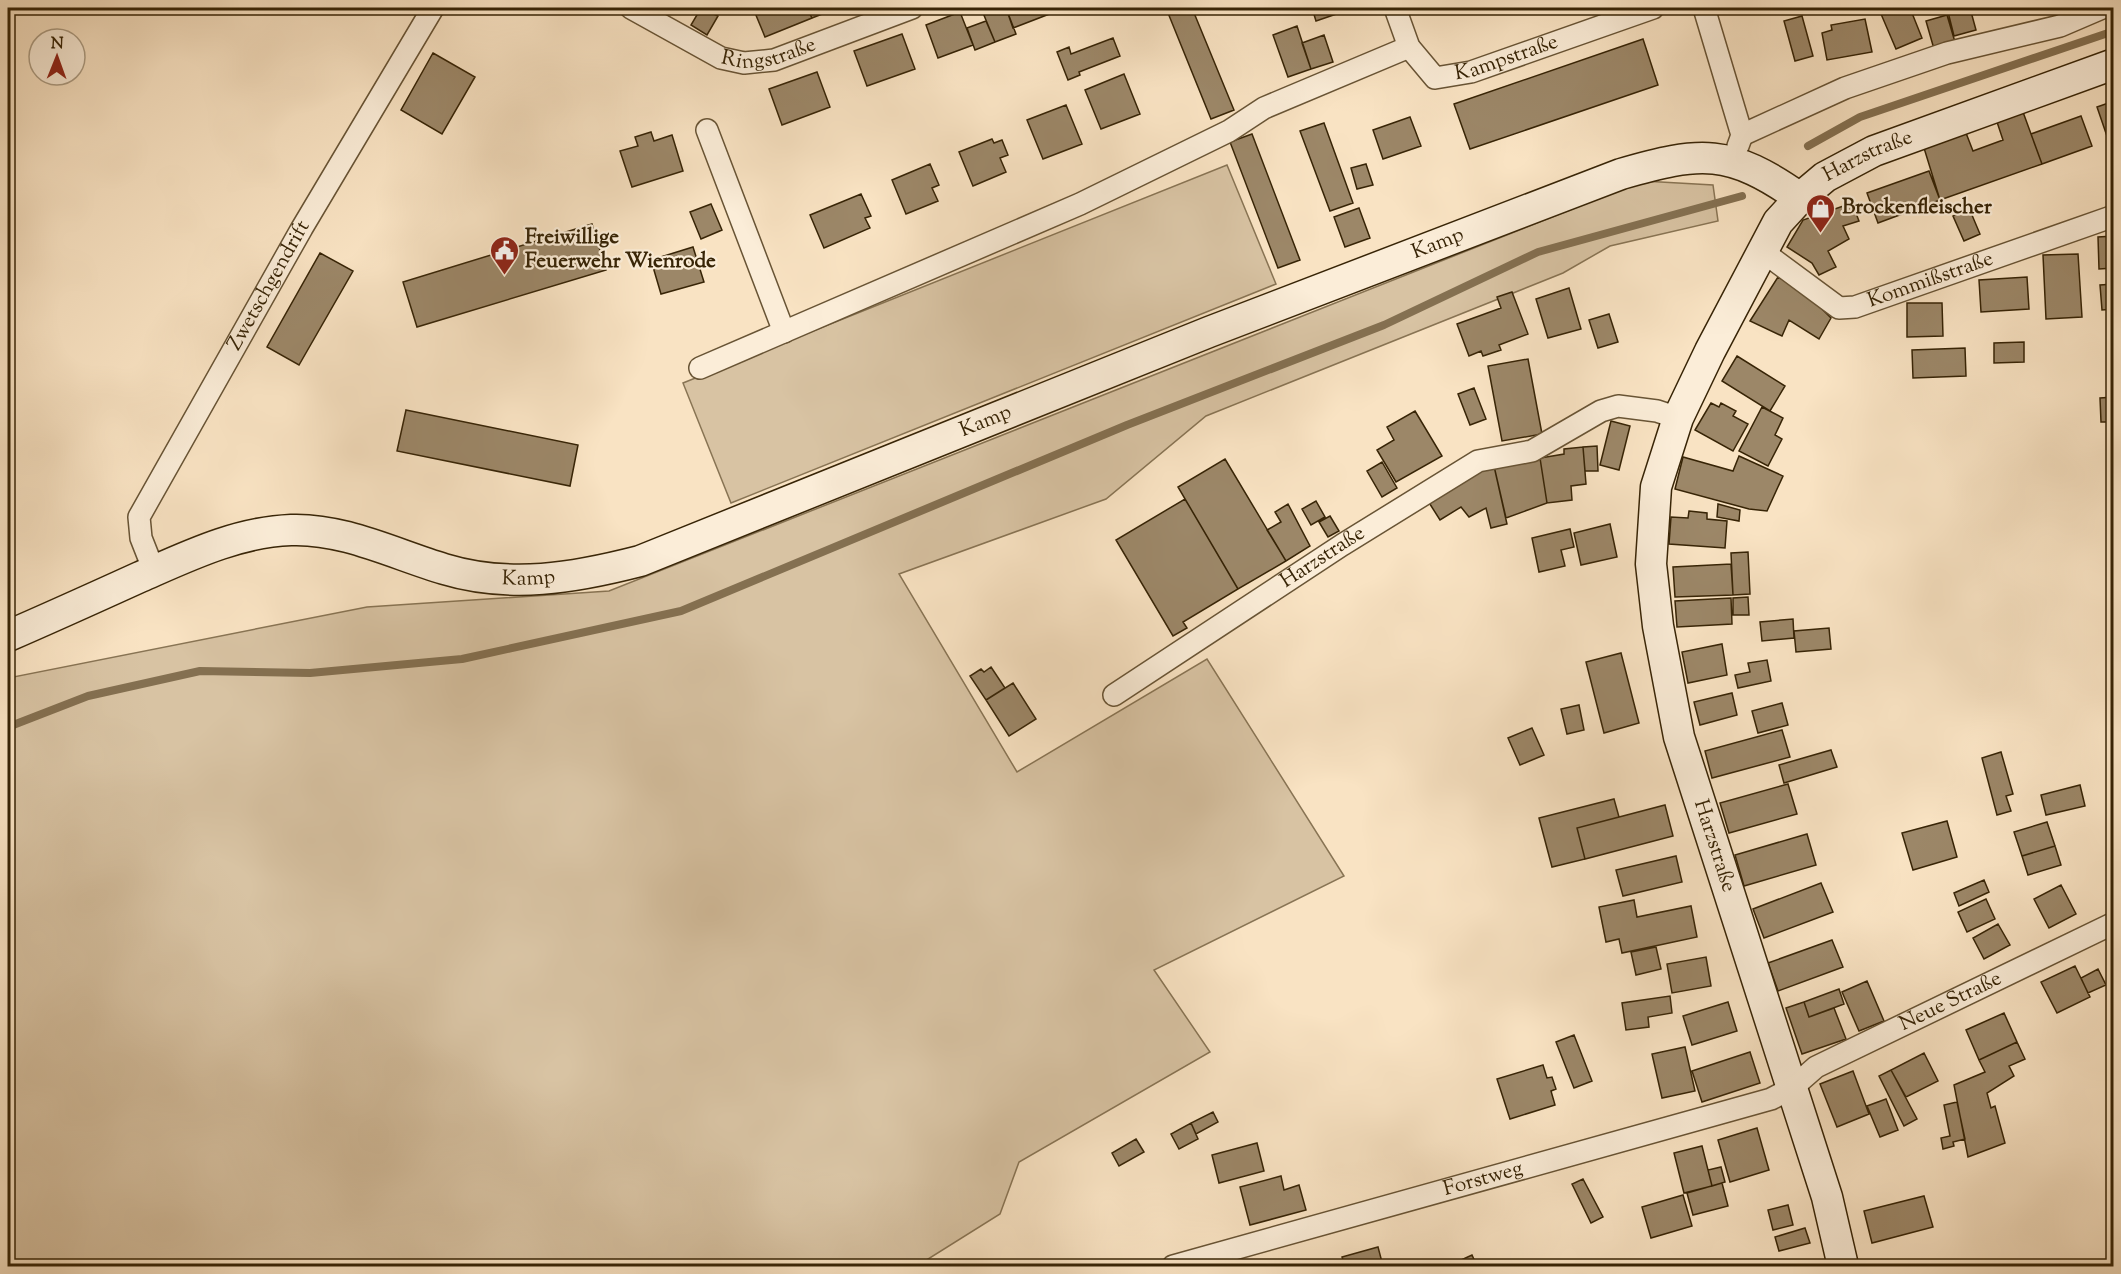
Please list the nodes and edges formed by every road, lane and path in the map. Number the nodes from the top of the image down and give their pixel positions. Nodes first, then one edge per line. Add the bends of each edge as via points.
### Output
1 (433, 8) edge
2 (631, 8) edge
3 (912, 8) edge
4 (1395, 8) edge
5 (1653, 8) edge
6 (1704, 8) edge
7 (2102, 8) edge
8 (1409, 47) junction
9 (2114, 64) edge
10 (706, 130) dead end
11 (1737, 148) junction
12 (1800, 198) junction
13 (2114, 216) edge
14 (1762, 251) junction
15 (784, 332) junction
16 (700, 368) dead end
17 (1678, 418) junction
18 (154, 571) junction
19 (8, 636) edge
20 (1114, 695) dead end
21 (2114, 923) edge
22 (1792, 1088) junction
23 (1173, 1266) edge
24 (1843, 1266) edge

1 - 18 street, Zwetschgendrift via 302,228 139,517 141,538
2 - 3 street, Ringstraße via 721,58 744,63 774,60
4 - 8 street, Kampstraße
5 - 8 street, Kampstraße via 1471,72 1436,78
6 - 11 street
7 - 11 street via 2060,26 1947,53 1845,88
8 - 15 street via 1264,108 1229,131 1080,204
9 - 12 street, Harzstraße via 1874,151 1825,177
10 - 15 street
11 - 12 street, Kamp
11 - 18 street, Kamp via 1655,164 1610,178 1209,332 640,561 580,576 530,582 496,579 446,570 352,538 292,530 261,532 228,541
12 - 14 street, Harzstraße via 1778,222
13 - 14 street, Kommißstraße via 1855,307 1839,308
14 - 17 street, Harzstraße
15 - 16 street
17 - 20 street, Harzstraße via 1618,405 1600,411 1532,451 1478,461
17 - 22 street, Harzstraße via 1656,487 1651,533 1651,564 1668,688 1679,737
18 - 19 street, Kamp
21 - 22 street, Neue Straße via 1816,1067
22 - 23 street, Forstweg via 1771,1099
22 - 24 street, Harzstraße via 1827,1197

